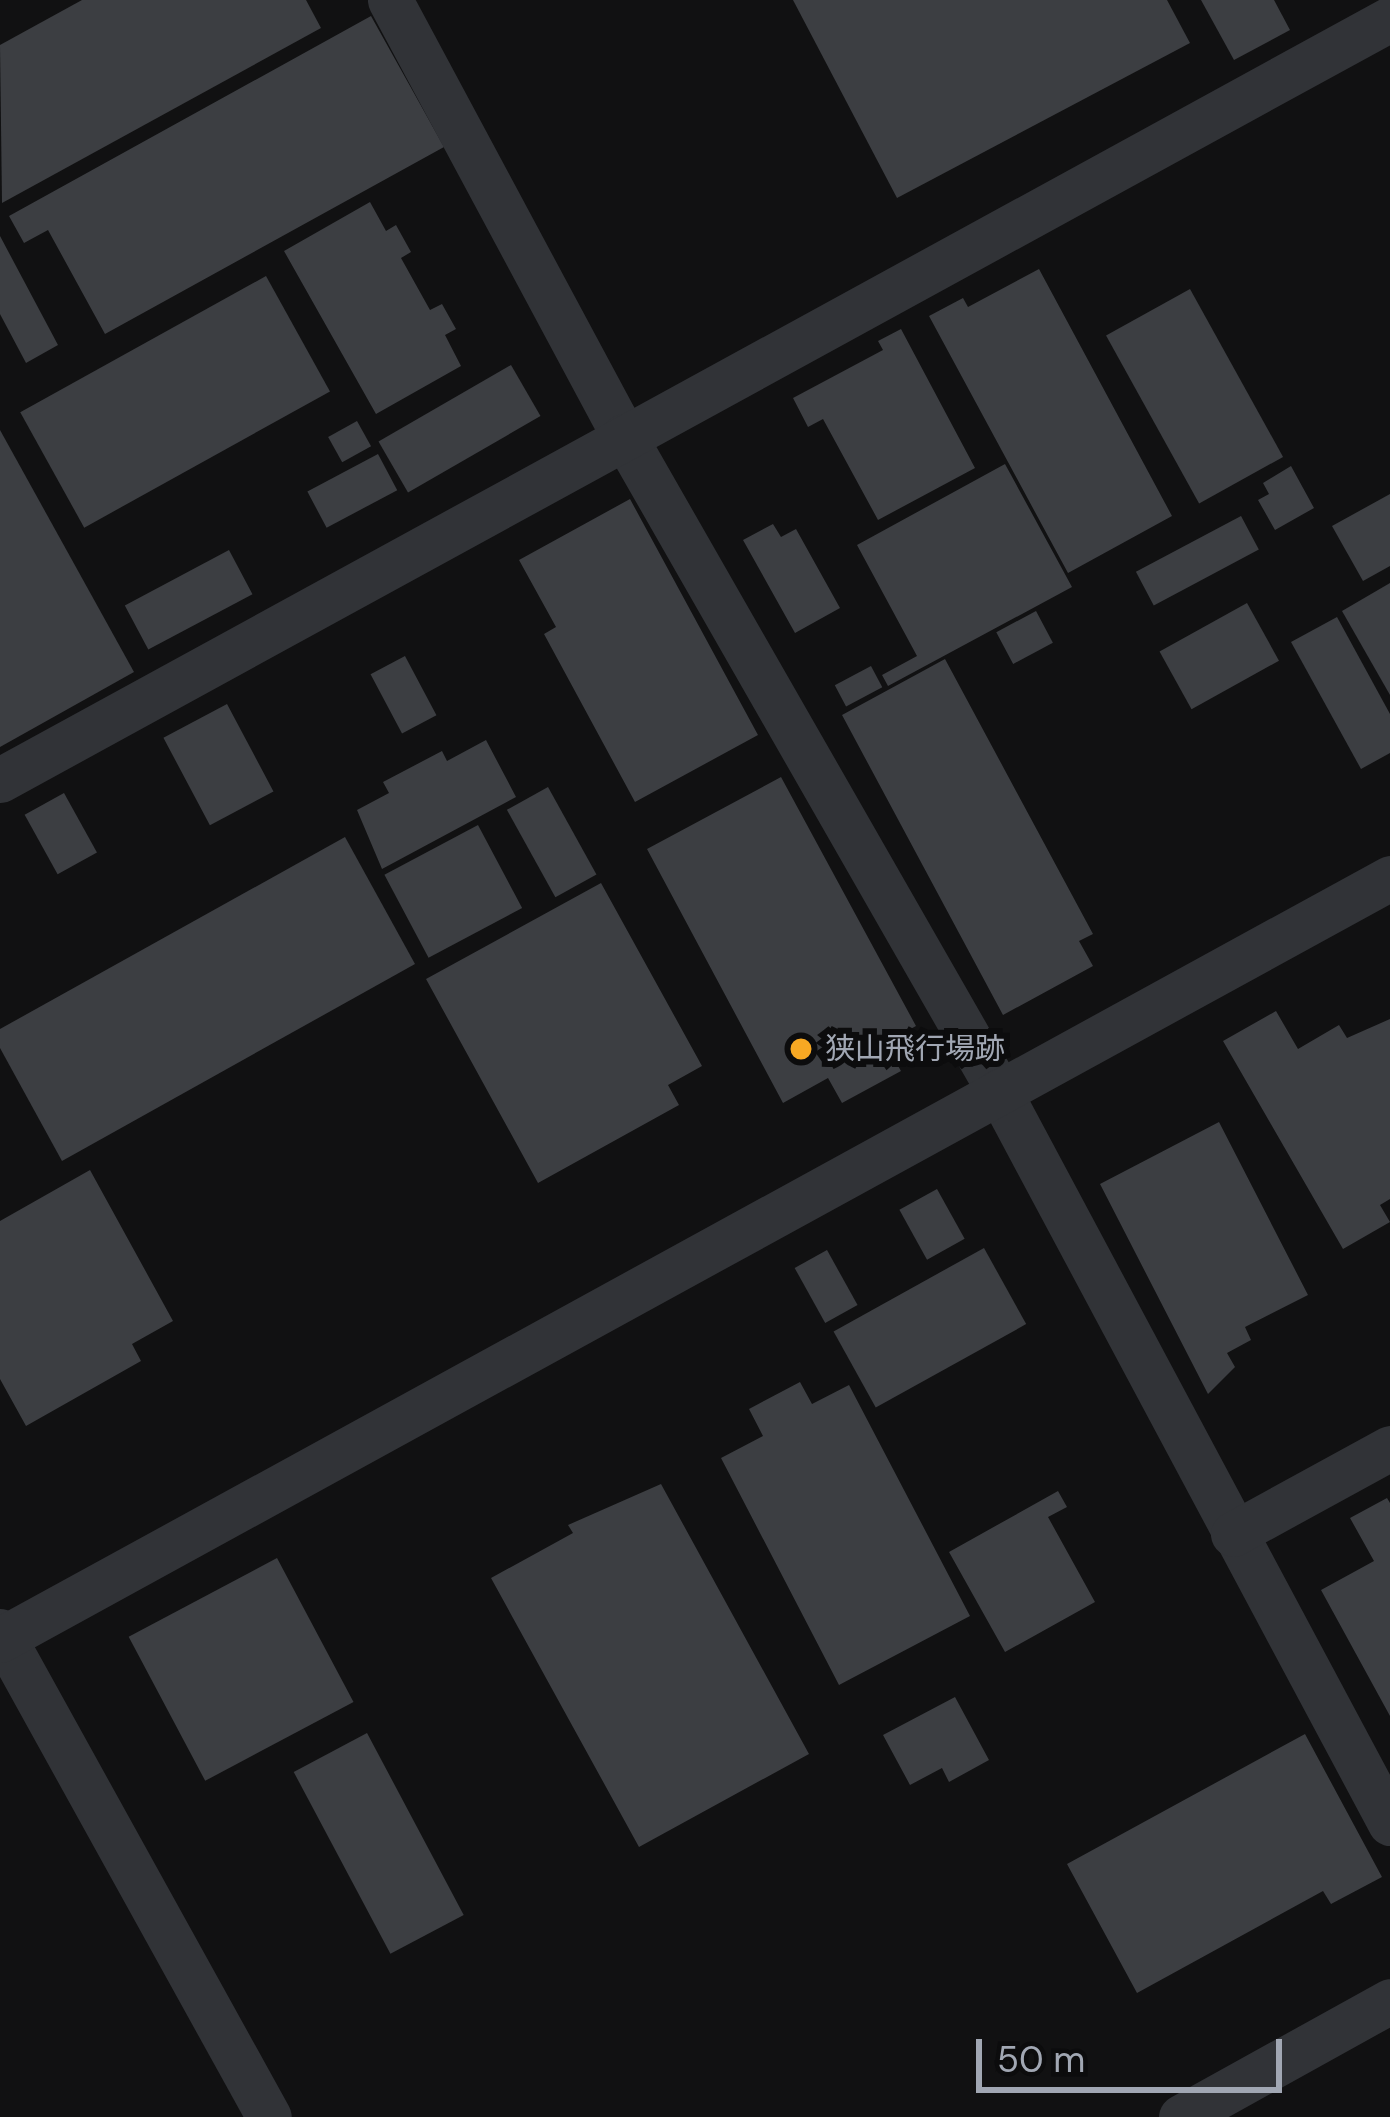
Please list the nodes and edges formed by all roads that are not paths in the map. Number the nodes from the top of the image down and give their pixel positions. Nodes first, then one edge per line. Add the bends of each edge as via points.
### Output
1 (390, 0) edge
2 (1390, 19) edge
3 (624, 436) junction
4 (0, 779) edge
5 (1390, 878) edge
6 (999, 1091) junction
7 (1390, 1448) edge
8 (1233, 1534) junction
9 (1, 1636) edge
10 (1390, 1823) edge
11 (1390, 2001) edge
12 (269, 2117) edge
13 (1181, 2117) edge

1 - 3 street
2 - 3 street
3 - 4 street
3 - 6 street
5 - 6 street
6 - 8 street
6 - 9 street
7 - 8 street
8 - 10 street
9 - 12 street
11 - 13 street

